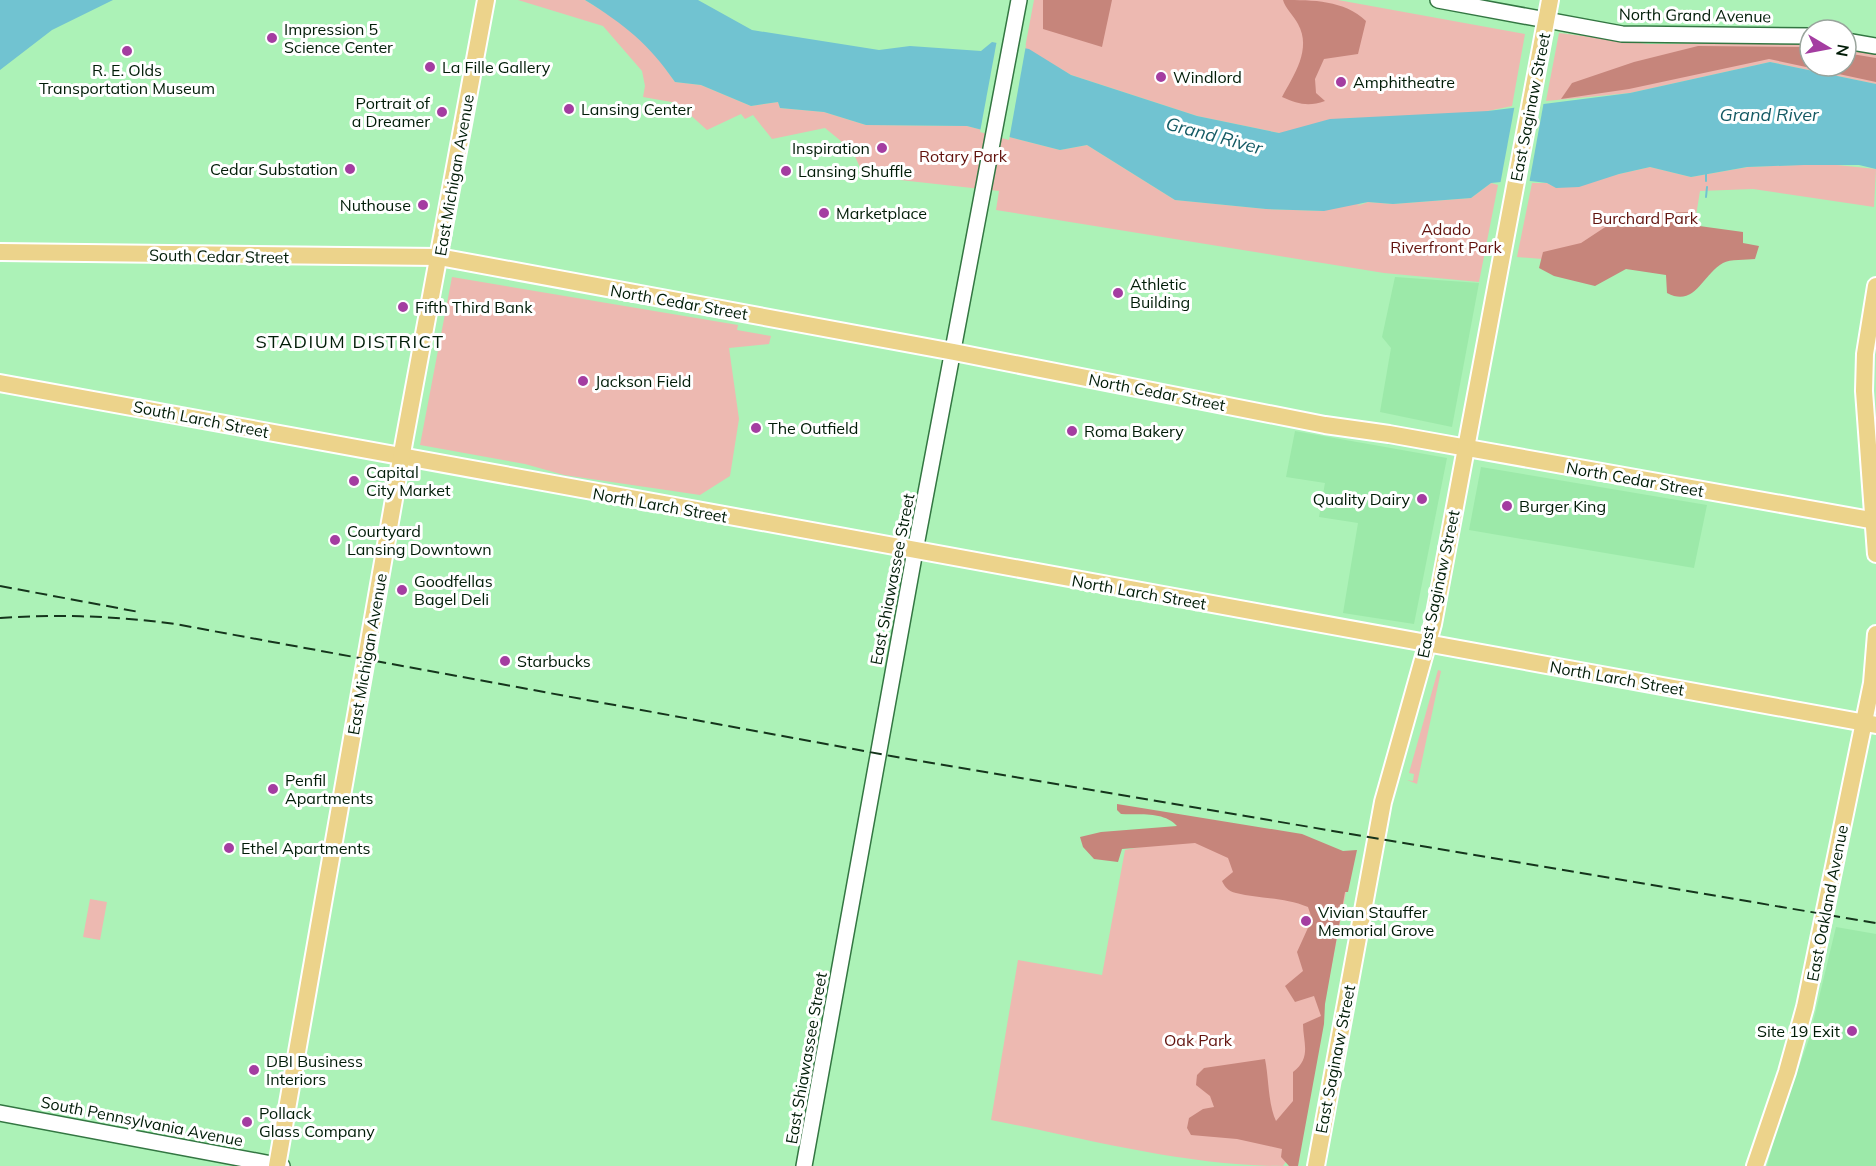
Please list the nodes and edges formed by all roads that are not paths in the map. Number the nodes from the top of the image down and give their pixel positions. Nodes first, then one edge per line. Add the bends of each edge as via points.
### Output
1 (486, 0) edge
2 (1019, 0) edge
3 (1438, 0) edge
4 (1550, 0) edge
5 (1546, 21) junction
6 (1798, 36) edge
7 (1858, 43) edge
8 (1876, 46) edge
9 (0, 252) edge
10 (439, 257) junction
11 (1876, 286) edge
12 (954, 352) junction
13 (0, 383) edge
14 (1466, 448) junction
15 (402, 457) junction
16 (1875, 521) edge
17 (915, 551) junction
18 (1876, 554) edge
19 (1876, 634) edge
20 (1427, 644) junction
21 (1870, 723) edge
22 (0, 1113) edge
23 (279, 1166) edge
24 (804, 1166) edge
25 (1316, 1166) edge
26 (1755, 1166) edge

1 - 10 main road, East Michigan Avenue
2 - 12 street, East Shiawassee Street
3 - 5 street, North Grand Avenue
4 - 5 main road, East Saginaw Street
5 - 6 street, North Grand Avenue via 1643,36
5 - 14 main road, East Saginaw Street
7 - 8 street
9 - 10 main road, South Cedar Street
10 - 12 main road, North Cedar Street
10 - 15 main road, East Michigan Avenue
11 - 16 main road via 1865,354 1864,391
12 - 14 main road, North Cedar Street via 1325,425
12 - 17 street, East Shiawassee Street
13 - 15 main road, South Larch Street
14 - 16 main road, North Cedar Street
14 - 20 main road, East Saginaw Street
15 - 17 main road, North Larch Street
15 - 23 main road, East Michigan Avenue
16 - 18 main road
17 - 20 main road, North Larch Street
17 - 24 street, East Shiawassee Street
19 - 21 main road, East Oakland Avenue
20 - 21 main road, North Larch Street
20 - 25 main road, East Saginaw Street via 1383,802
21 - 26 main road, East Oakland Avenue via 1805,1007
22 - 23 street, South Pennsylvania Avenue

